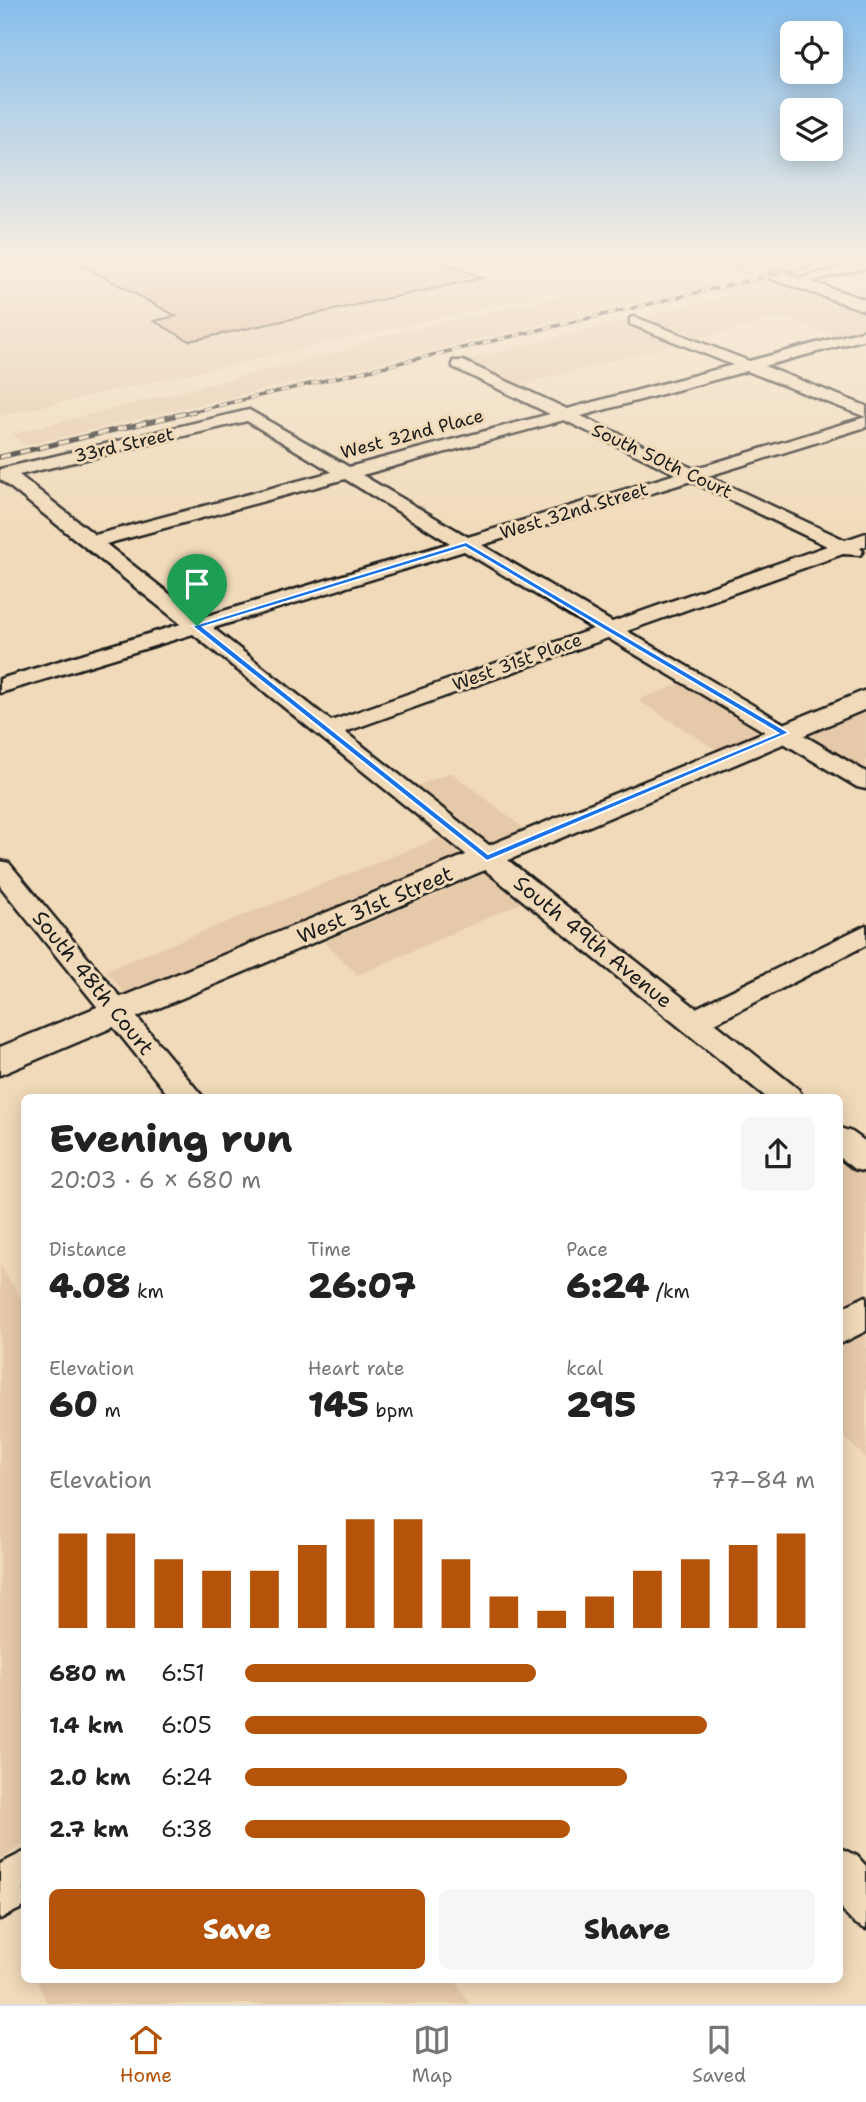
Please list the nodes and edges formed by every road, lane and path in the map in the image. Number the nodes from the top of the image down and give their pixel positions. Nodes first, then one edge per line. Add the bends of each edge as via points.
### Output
1 (721, 355) edge
2 (788, 355) edge
3 (458, 364) dead end
4 (748, 365) junction
5 (866, 412) edge
6 (565, 415) junction
7 (866, 422) edge
8 (346, 473) junction
9 (3, 474) edge
10 (692, 475) junction
11 (866, 539) edge
12 (91, 542) junction
13 (466, 544) junction
14 (844, 547) junction
15 (866, 557) edge
16 (197, 626) junction
17 (609, 629) junction
18 (0, 686) edge
19 (866, 699) edge
20 (327, 730) junction
21 (785, 733) junction
22 (866, 782) edge
23 (487, 858) junction
24 (0, 869) edge
25 (866, 934) edge
26 (116, 1013) junction
27 (693, 1022) junction
28 (0, 1062) edge
29 (184, 1094) edge
30 (783, 1094) edge
31 (843, 1142) edge
32 (866, 1160) edge
33 (866, 1311) edge
34 (843, 1327) edge
35 (843, 1877) edge
36 (21, 1879) edge
37 (0, 1894) edge
38 (866, 1904) edge

1 - 4 street
2 - 4 street, West 32nd Place
3 - 6 street, South 50th Court
4 - 5 street
4 - 6 street, West 32nd Place
6 - 8 street, West 32nd Place
6 - 10 street, South 50th Court
7 - 10 street, West 32nd Street
8 - 9 street, 33rd Street via 249,415
8 - 12 street, West 32nd Place
8 - 13 street
9 - 12 street, South 49th Avenue
10 - 13 street, West 32nd Street
10 - 14 street, South 50th Court
11 - 14 street, West 31st Place
12 - 16 street, South 49th Avenue
13 - 16 street, West 32nd Street
13 - 17 street
14 - 15 street, South 50th Court
14 - 17 street, West 31st Place
16 - 18 street, West 32nd Street
16 - 20 street, South 49th Avenue
17 - 20 street, West 31st Place
17 - 21 street
19 - 21 main road, West 31st Street
20 - 23 street, South 49th Avenue
21 - 22 street
21 - 23 main road, West 31st Street
23 - 26 main road, West 31st Street
23 - 27 street, South 49th Avenue
24 - 26 street, South 48th Court
25 - 27 street
26 - 28 main road, West 31st Street
26 - 29 street, South 48th Court
27 - 30 street, South 49th Avenue
31 - 32 street
33 - 34 street
35 - 38 street
36 - 37 street

